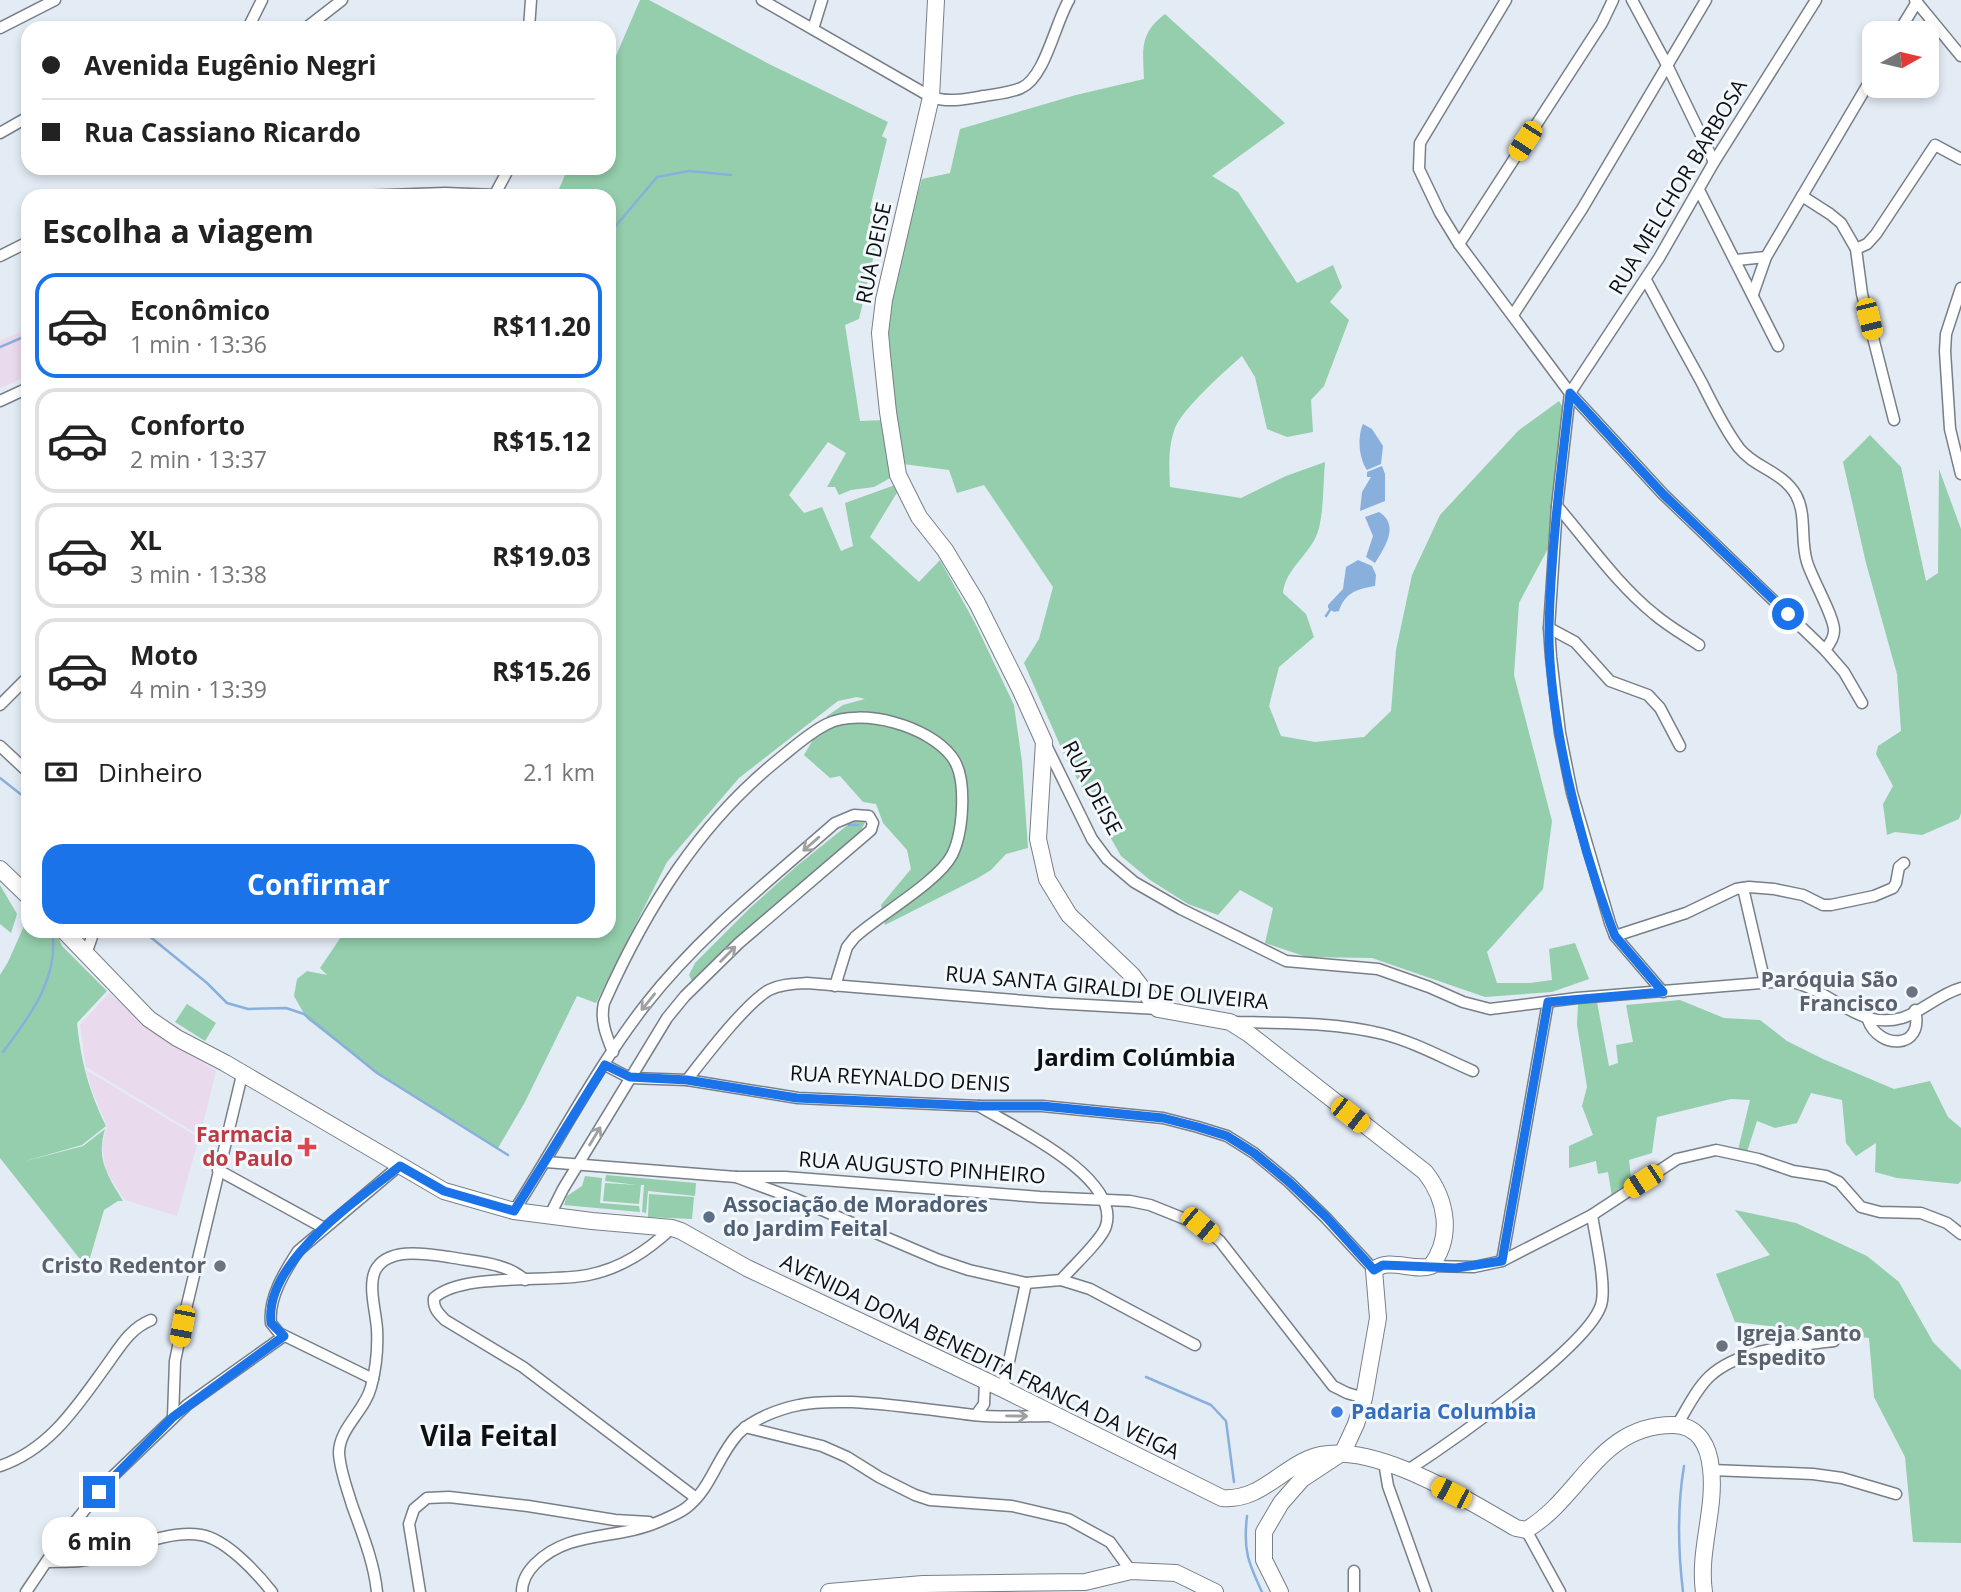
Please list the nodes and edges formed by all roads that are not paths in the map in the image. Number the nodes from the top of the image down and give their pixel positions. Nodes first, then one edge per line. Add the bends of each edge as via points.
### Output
1 (55, 0) edge
2 (262, 0) edge
3 (342, 0) edge
4 (531, 0) edge
5 (762, 0) edge
6 (822, 0) edge
7 (936, 0) edge
8 (1069, 0) edge
9 (1506, 0) edge
10 (1613, 0) edge
11 (1632, 0) edge
12 (1706, 0) edge
13 (1816, 0) edge
14 (1916, 1) edge
15 (252, 21) edge
16 (315, 21) edge
17 (530, 21) edge
18 (1905, 21) edge
19 (0, 28) edge
20 (813, 29) junction
21 (1961, 56) edge
22 (1667, 65) junction
23 (1862, 94) edge
24 (930, 97) junction
25 (21, 121) edge
26 (0, 133) edge
27 (1961, 159) edge
28 (1714, 162) junction
29 (1699, 190) junction
30 (1802, 196) junction
31 (1459, 244) junction
32 (21, 246) edge
33 (1856, 249) junction
34 (0, 256) edge
35 (1766, 257) junction
36 (1737, 260) junction
37 (1646, 280) junction
38 (1961, 288) edge
39 (1752, 294) junction
40 (1513, 315) junction
41 (1777, 346) dead end
42 (21, 391) edge
43 (1570, 393) junction
44 (0, 401) edge
45 (1894, 420) dead end
46 (1961, 474) edge
47 (1557, 506) junction
48 (1549, 628) junction
49 (1699, 645) dead end
50 (1825, 650) junction
51 (21, 684) edge
52 (1863, 703) dead end
53 (0, 705) edge
54 (1044, 741) junction
55 (0, 746) edge
56 (1681, 746) dead end
57 (21, 766) edge
58 (1904, 863) dead end
59 (0, 869) edge
60 (1742, 888) junction
61 (21, 889) edge
62 (1615, 936) junction
63 (71, 938) edge
64 (92, 938) edge
65 (86, 954) junction
66 (1765, 983) junction
67 (835, 986) junction
68 (1961, 988) edge
69 (1663, 992) junction
70 (1548, 1002) junction
71 (1158, 1009) junction
72 (1915, 1010) junction
73 (1868, 1020) junction
74 (1230, 1022) junction
75 (612, 1052) junction
76 (605, 1065) junction
77 (1473, 1071) dead end
78 (242, 1075) junction
79 (630, 1077) junction
80 (687, 1080) junction
81 (979, 1106) junction
82 (546, 1162) junction
83 (400, 1166) junction
84 (577, 1166) junction
85 (218, 1170) junction
86 (736, 1177) junction
87 (801, 1179) junction
88 (796, 1199) junction
89 (1104, 1200) junction
90 (514, 1211) junction
91 (1592, 1215) junction
92 (549, 1217) junction
93 (672, 1227) junction
94 (324, 1228) junction
95 (1961, 1234) edge
96 (1502, 1261) junction
97 (1431, 1266) junction
98 (1374, 1270) junction
99 (525, 1280) junction
100 (1061, 1280) junction
101 (1026, 1283) junction
102 (151, 1320) dead end
103 (284, 1336) junction
104 (1834, 1341) dead end
105 (1195, 1345) dead end
106 (373, 1379) junction
107 (985, 1382) junction
108 (1003, 1389) junction
109 (1364, 1398) junction
110 (976, 1415) junction
111 (1058, 1416) junction
112 (173, 1417) junction
113 (1677, 1425) junction
114 (745, 1427) junction
115 (1343, 1452) junction
116 (1384, 1462) junction
117 (0, 1466) edge
118 (1408, 1470) junction
119 (1712, 1470) junction
120 (1896, 1494) dead end
121 (696, 1497) junction
122 (655, 1523) junction
123 (1526, 1530) junction
124 (48, 1562) junction
125 (1132, 1571) junction
126 (1354, 1571) dead end
127 (988, 1587) edge
128 (1425, 1590) edge
129 (26, 1592) edge
130 (272, 1592) edge
131 (377, 1592) edge
132 (421, 1592) edge
133 (522, 1592) edge
134 (829, 1592) edge
135 (1215, 1592) edge
136 (1280, 1592) edge
137 (1354, 1592) edge
138 (1560, 1592) edge
139 (1704, 1592) edge

1 - 19 street
2 - 15 street
3 - 16 street
4 - 17 street
5 - 20 street
6 - 20 street
7 - 24 street, RUA DEISE
8 - 24 street via 1041,68 1021,88 957,100
9 - 31 street via 1420,143 1423,182
10 - 31 street
11 - 22 street
12 - 22 street
13 - 28 street, RUA MELCHOR BARBOSA
14 - 18 street
14 - 21 street
20 - 24 street
22 - 28 street
22 - 40 street
23 - 30 street
24 - 54 street, RUA DEISE via 880,333 898,475 919,517 977,603
25 - 26 street
27 - 33 street via 1935,145 1876,234
28 - 29 street, RUA MELCHOR BARBOSA
29 - 36 street
29 - 37 street, RUA MELCHOR BARBOSA
30 - 33 street via 1840,223
30 - 35 street
31 - 40 street
32 - 34 street
33 - 45 street
35 - 36 street
35 - 39 street
36 - 39 street
37 - 43 street, RUA MELCHOR BARBOSA
37 - 50 street via 1738,446 1786,483 1800,503 1806,559 1832,617 1834,631
38 - 46 street via 1945,351 1950,429
39 - 41 street
40 - 43 street
42 - 44 street
43 - 47 street
43 - 50 street via 1663,494
47 - 48 street
47 - 49 street via 1642,604
48 - 56 street via 1575,642 1610,681 1648,695
48 - 62 street via 1560,733 1572,793
50 - 52 street
51 - 53 street
54 - 70 street, RUA DEISE via 1092,839 1107,859 1134,882 1181,909 1286,961 1378,970 1490,1009
54 - 71 street via 1038,839 1047,879 1069,915 1132,975
55 - 57 street
58 - 60 street via 1892,888 1840,904 1823,905 1774,889
59 - 61 street
60 - 62 street via 1686,914
60 - 66 street
62 - 69 street
63 - 65 street, AVENIDA DONA BENEDITA FRANCA DA VEIGA
64 - 65 street
65 - 78 street, AVENIDA DONA BENEDITA FRANCA DA VEIGA via 149,1019
66 - 69 street, RUA DEISE
66 - 73 street, RUA DEISE via 1800,983
67 - 71 street, RUA SANTA GIRALDI DE OLIVEIRA
67 - 75 street via 847,947 855,937 940,871 951,856 961,818 960,777 944,748 905,725 849,716 807,736 765,771 728,806 678,867 604,1003 603,1023
67 - 80 street, RUA SANTA GIRALDI DE OLIVEIRA via 807,983 769,991 753,1003
68 - 72 street
69 - 70 street, RUA DEISE
70 - 96 street
71 - 74 street, RUA SANTA GIRALDI DE OLIVEIRA
72 - 73 street via 1905,1017
72 - 73 street, RUA DEISE via 1917,1030 1906,1040 1890,1041 1877,1034
74 - 77 street, RUA SANTA GIRALDI DE OLIVEIRA via 1318,1025 1384,1034
74 - 97 street via 1425,1172 1440,1196 1445,1224 1442,1249
75 - 76 street
79 -> 75 street via 685,996 739,943 863,838 873,823 869,816 855,814 835,823 713,931 648,1002
76 - 79 street, RUA REYNALDO DENIS
76 - 82 street
78 - 83 street, AVENIDA DONA BENEDITA FRANCA DA VEIGA
78 - 85 street
79 - 80 street, RUA REYNALDO DENIS
84 -> 79 street
80 - 81 street, RUA REYNALDO DENIS via 797,1098
81 - 89 street via 1069,1161
81 - 98 street, RUA REYNALDO DENIS via 1042,1106 1163,1118 1227,1136 1289,1182
82 - 84 street
82 - 90 street
83 - 90 street, AVENIDA DONA BENEDITA FRANCA DA VEIGA via 444,1191
83 - 94 street
84 - 86 street
84 - 92 street
85 - 94 street
85 - 112 street via 175,1361
86 - 87 street, RUA AUGUSTO PINHEIRO
86 - 88 street
87 - 88 street via 795,1188
87 - 89 street, RUA AUGUSTO PINHEIRO
88 - 101 street via 939,1260
89 - 100 street via 1107,1223 1102,1235
89 - 109 street, RUA AUGUSTO PINHEIRO via 1150,1205 1200,1225 1220,1241 1333,1386
90 - 92 street, AVENIDA DONA BENEDITA FRANCA DA VEIGA
91 - 95 street via 1677,1159 1716,1150 1826,1176 1839,1182 1861,1207 1922,1213
91 - 96 street
91 - 118 street via 1602,1286 1602,1304 1595,1317 1545,1368 1453,1441
92 - 93 street, AVENIDA DONA BENEDITA FRANCA DA VEIGA
93 - 99 street via 617,1267 585,1276
93 - 107 street, AVENIDA DONA BENEDITA FRANCA DA VEIGA
94 - 103 street via 287,1267 271,1306 271,1323
96 - 97 street via 1456,1268
97 - 98 street via 1383,1265
98 - 109 street via 1378,1318
99 - 106 street via 503,1267 440,1256 407,1254 387,1259 374,1275 377,1348
99 - 121 street via 452,1288 442,1291 433,1304 445,1321 523,1367
100 - 101 street
100 - 105 street via 1090,1289
101 - 108 street
102 - 117 street via 130,1332 57,1430 37,1447
103 - 106 street
103 - 112 street
104 - 113 street via 1753,1354 1723,1367 1702,1385
106 - 131 street via 366,1403 339,1449 343,1478 372,1562
107 - 108 street, AVENIDA DONA BENEDITA FRANCA DA VEIGA
107 - 110 street via 984,1404
108 - 111 street, AVENIDA DONA BENEDITA FRANCA DA VEIGA
109 - 115 street
110 -> 111 street
110 - 114 street via 897,1404 820,1402 774,1413
111 - 115 street, AVENIDA DONA BENEDITA FRANCA DA VEIGA via 1222,1497 1250,1495 1305,1460
112 - 124 street via 110,1479
113 - 119 street via 1693,1429 1701,1437
113 - 123 street via 1647,1428 1613,1444
114 - 121 street
114 - 125 street via 822,1446 930,1500 1012,1506 1068,1519 1110,1542
115 - 116 street, AVENIDA DONA BENEDITA FRANCA DA VEIGA
115 - 136 street via 1301,1479 1264,1532 1264,1560
116 - 118 street, AVENIDA DONA BENEDITA FRANCA DA VEIGA
116 - 128 street via 1388,1486
118 - 123 street, AVENIDA DONA BENEDITA FRANCA DA VEIGA
119 - 120 street via 1813,1474
119 - 139 street
121 - 122 street via 686,1508
122 - 132 street via 427,1498 414,1509 409,1524
122 - 133 street via 557,1547 531,1568
123 - 138 street
124 - 129 street
124 - 130 street via 85,1560 170,1536 204,1535 237,1556
125 - 127 street via 1085,1582
125 - 135 street via 1176,1573
126 - 137 street
127 - 134 street via 923,1584

